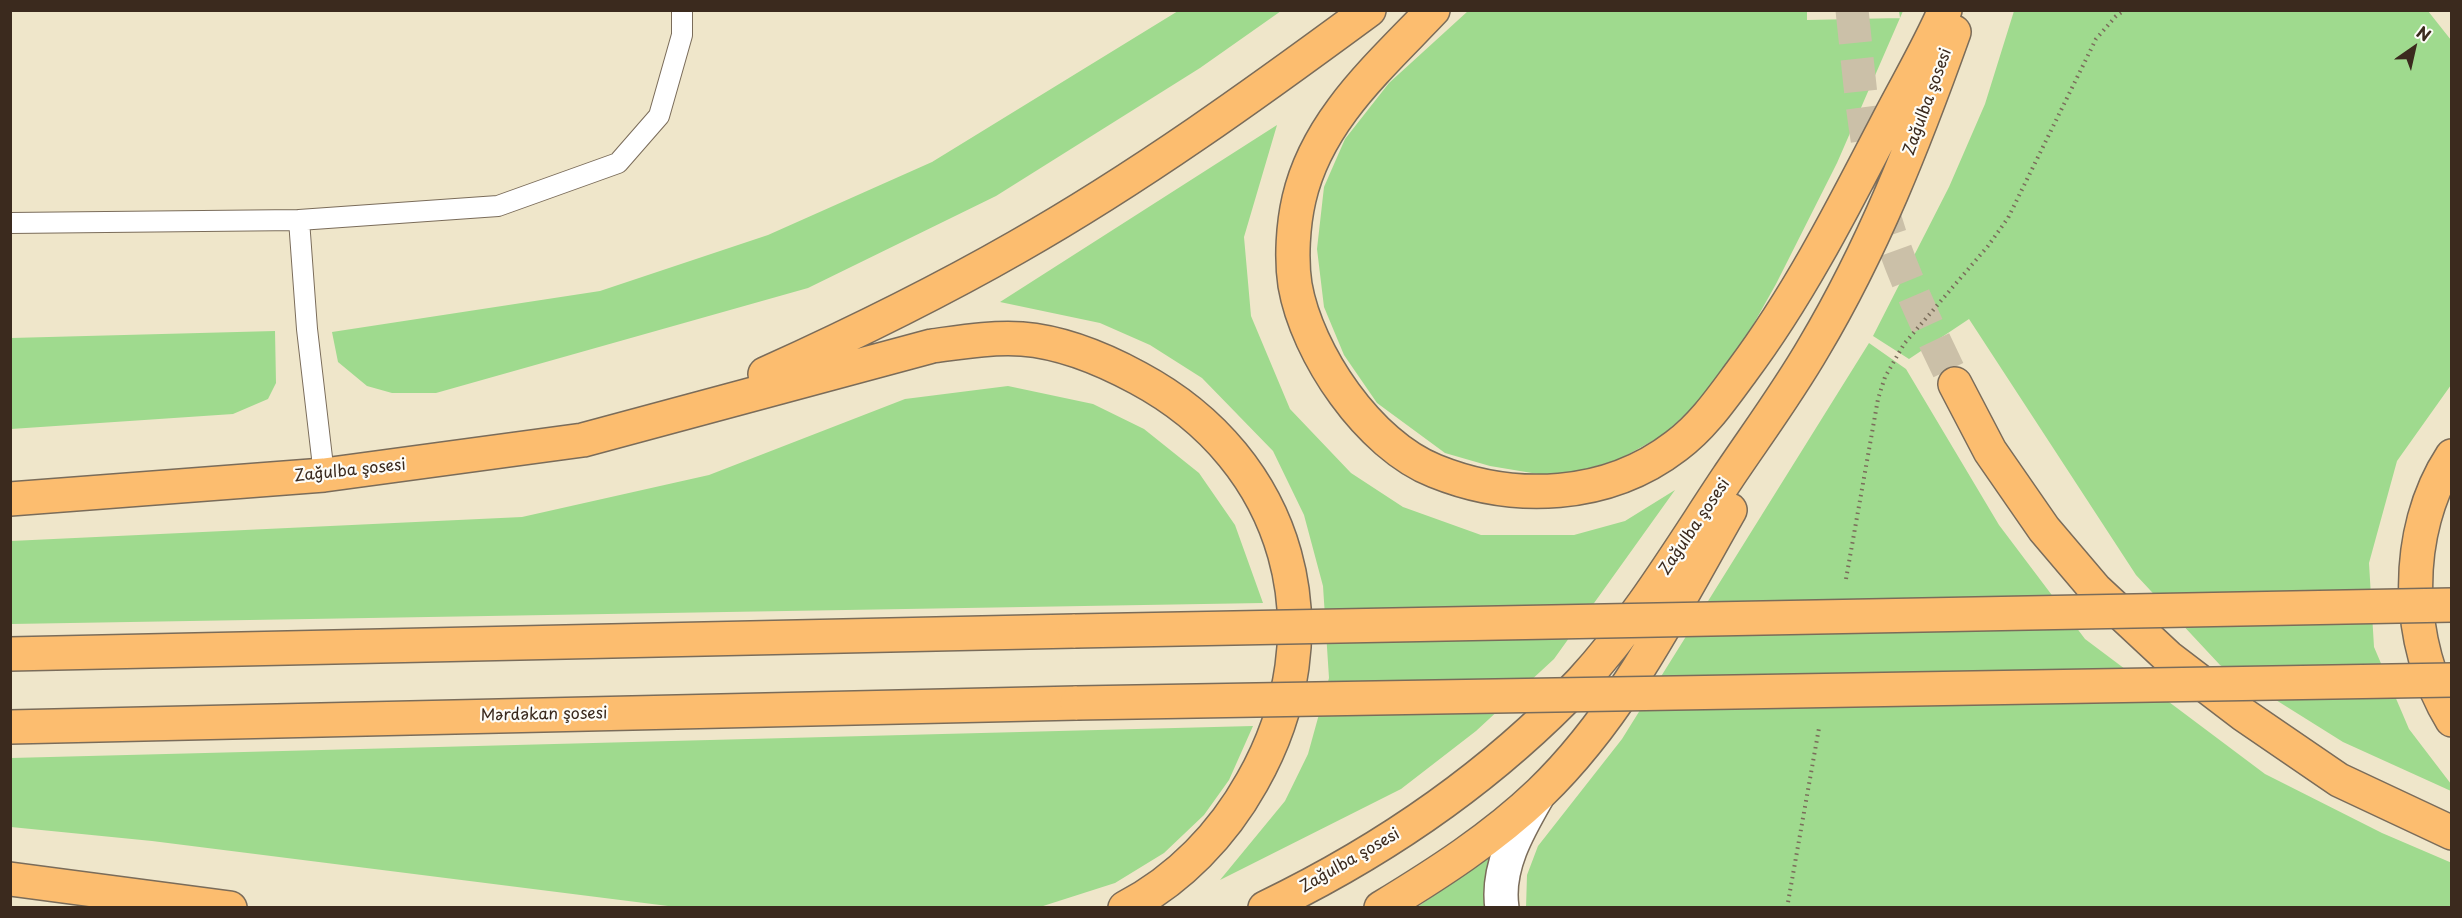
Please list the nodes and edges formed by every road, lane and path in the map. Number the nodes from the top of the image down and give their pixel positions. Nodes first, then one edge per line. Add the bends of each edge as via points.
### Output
1 (682, 10) edge
2 (1369, 10) edge
3 (1433, 10) edge
4 (1945, 10) edge
5 (1961, 10) edge
6 (2125, 10) edge
7 (299, 220) junction
8 (10, 223) edge
9 (1814, 348) junction
10 (1955, 384) tunnel mouth
11 (684, 411) junction
12 (2451, 456) edge
13 (324, 475) junction
14 (10, 499) edge
15 (1845, 584) dead end
16 (2451, 605) edge
17 (10, 654) edge
18 (2451, 680) edge
19 (2451, 720) edge
20 (1820, 723) dead end
21 (10, 727) edge
22 (1540, 793) junction
23 (2451, 833) edge
24 (10, 879) edge
25 (230, 908) edge
26 (1125, 908) edge
27 (1264, 908) edge
28 (1381, 908) edge
29 (1502, 908) edge
30 (1787, 908) edge

1 - 7 lane via 682,35 659,116 618,164 498,206
2 - 11 main road via 1149,166 1019,246 892,316
3 - 4 main road via 1332,122 1300,198 1294,237 1295,285 1314,345 1343,394 1387,441 1433,471 1490,488 1537,494 1584,488 1633,474 1676,446 1712,412 1762,344 1815,257
5 - 9 main road, Zağulba şosesi via 1913,145
6 - 15 path via 2096,39 2008,218 1904,344 1885,377
7 - 8 lane
7 - 13 lane
9 - 22 main road via 1747,480 1637,670 1593,733
9 - 27 main road, Zağulba şosesi via 1638,612 1581,681 1500,759 1413,825 1314,884
10 - 23 main road via 1990,452 2044,529 2095,589 2168,657 2339,780
11 - 13 main road, Zağulba şosesi via 584,440
11 - 26 main road via 932,346 1023,339 1068,348 1114,364 1163,391 1204,426 1241,467 1267,504 1290,571 1293,646 1285,697 1262,765 1223,826 1171,880
12 - 19 main road via 2427,506 2416,575 2426,663
13 - 14 main road, Zağulba şosesi
16 - 17 main road, bridge
18 - 21 main road, Mərdəkan şosesi, bridge via 1077,703
20 - 30 path
22 - 28 main road via 1484,840
22 - 29 street via 1509,852 1501,882
24 - 25 main road

